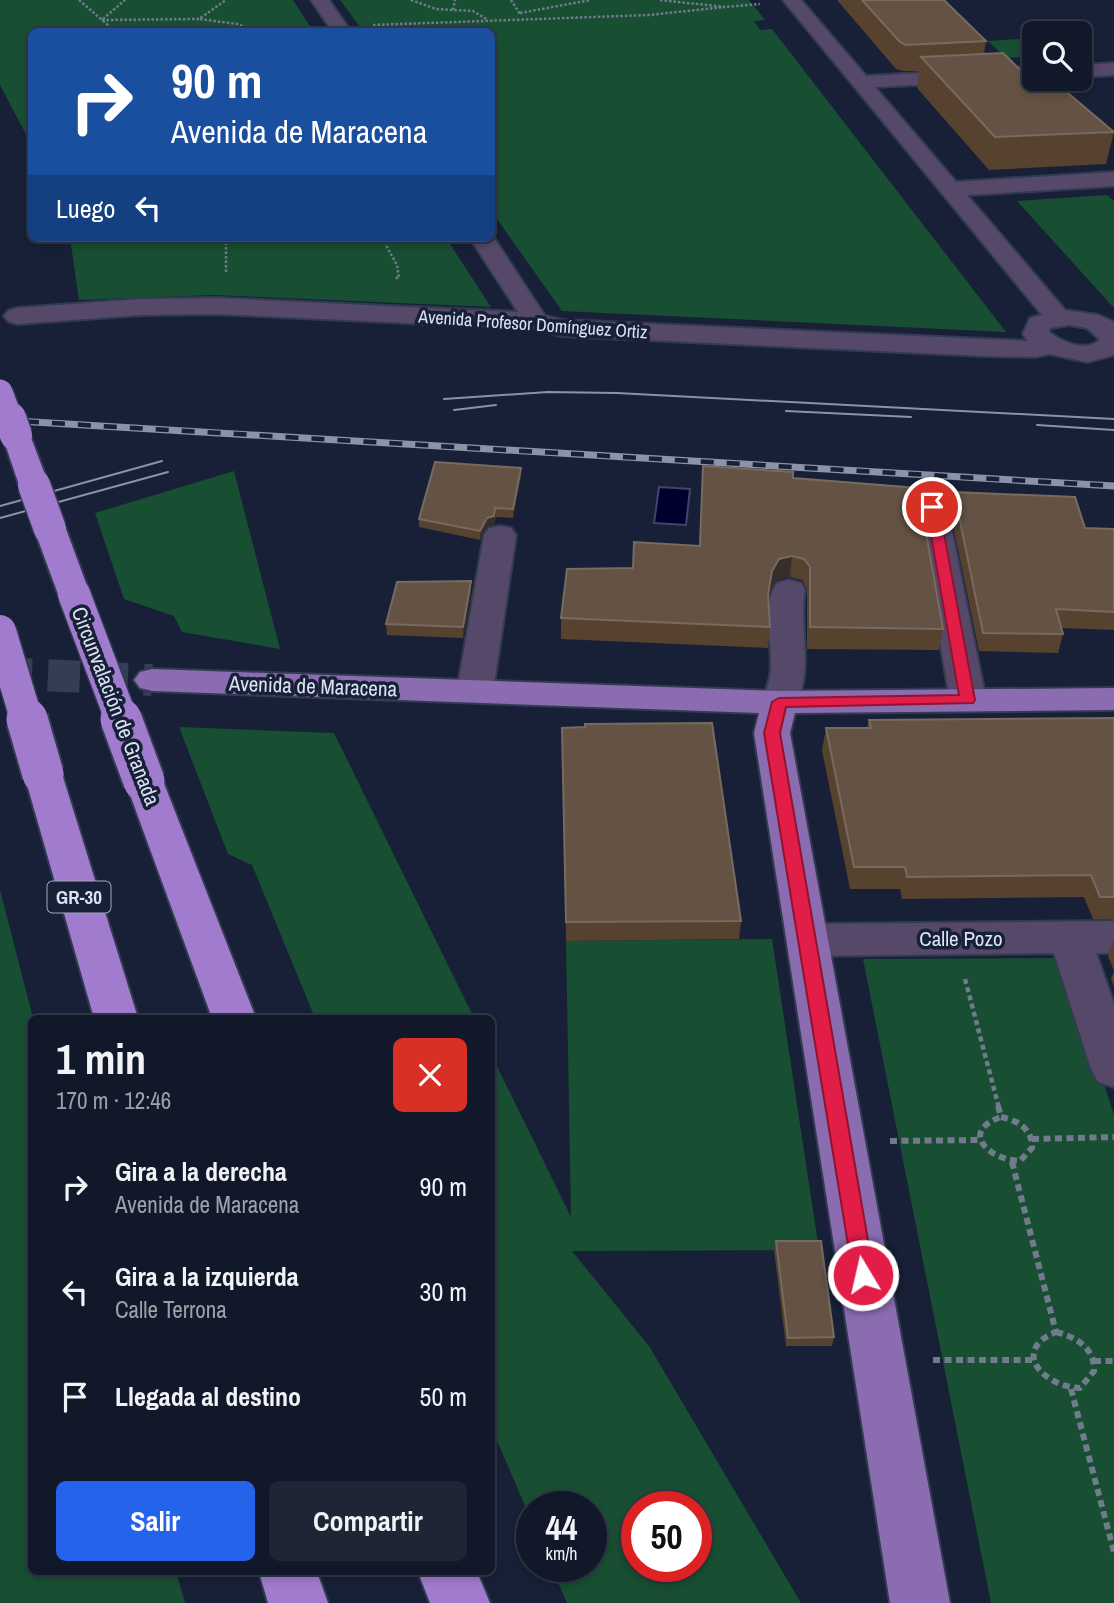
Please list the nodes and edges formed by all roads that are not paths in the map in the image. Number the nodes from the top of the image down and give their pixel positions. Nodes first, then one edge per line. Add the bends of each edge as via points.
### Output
1 (320, 0) edge
2 (792, 0) edge
3 (339, 28) edge
4 (1114, 69) edge
5 (1092, 70) edge
6 (1022, 75) edge
7 (860, 82) junction
8 (1114, 179) edge
9 (951, 189) junction
10 (485, 242) edge
11 (17, 316) dead end
12 (1058, 318) junction
13 (536, 321) junction
14 (1049, 346) junction
15 (0, 392) edge
16 (932, 507) dead end
17 (500, 535) dead end
18 (789, 590) dead end
19 (0, 631) edge
20 (152, 680) tunnel mouth
21 (475, 691) junction
22 (1114, 699) edge
23 (968, 700) junction
24 (779, 702) junction
25 (1114, 937) edge
26 (1070, 938) junction
27 (807, 940) junction
28 (115, 1015) edge
29 (233, 1015) edge
30 (1114, 1069) edge
31 (289, 1575) edge
32 (448, 1575) edge
33 (298, 1603) edge
34 (460, 1603) edge
35 (920, 1603) edge

1 - 3 street
2 - 7 street
4 - 5 street
6 - 7 street
7 - 9 street
8 - 9 street
9 - 12 street
10 - 13 street
11 - 13 street, Avenida Profesor Domínguez Ortiz via 219,306
12 - 14 street via 1039,323 1036,329
12 - 14 street, Avenida Profesor Domínguez Ortiz via 1092,321 1108,330 1114,341 1104,349 1084,353
13 - 14 street, Avenida Profesor Domínguez Ortiz via 561,328 943,346
15 - 29 highway, Circunvalación de Granada, bridge
16 - 23 street
17 - 21 street
18 - 24 street via 788,676
19 - 28 highway, GR-30, bridge
20 - 21 main road, Avenida de Maracena
21 - 24 main road, Avenida de Maracena
22 - 23 main road, Avenida de Maracena
23 - 24 main road, Avenida de Maracena
24 - 27 main road via 772,733
25 - 26 street, Calle Pozo
26 - 27 street, Calle Pozo
26 - 30 street
27 - 35 main road
31 - 33 highway
32 - 34 highway

